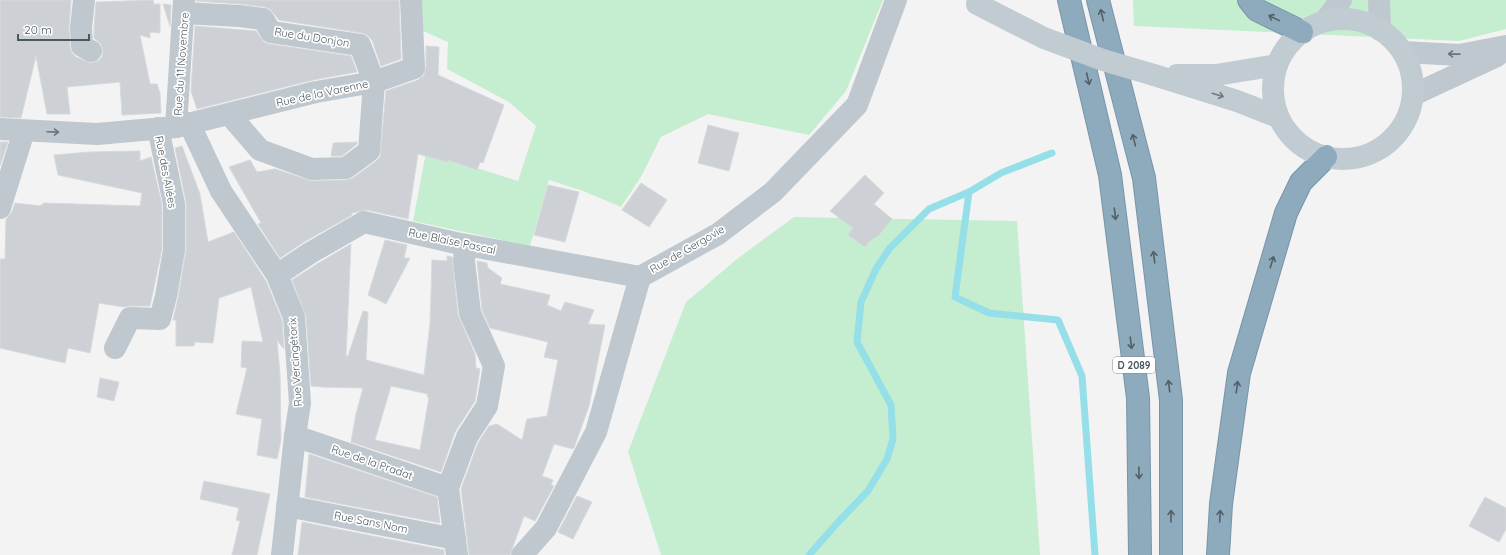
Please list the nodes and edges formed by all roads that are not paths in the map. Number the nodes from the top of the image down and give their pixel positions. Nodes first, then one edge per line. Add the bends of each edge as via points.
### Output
1 (84, 0) edge
2 (411, 0) edge
3 (896, 0) edge
4 (1069, 0) edge
5 (1098, 0) edge
6 (1248, 0) edge
7 (1341, 0) edge
8 (1379, 0) edge
9 (974, 2) edge
10 (185, 4) edge
11 (243, 8) edge
12 (1325, 21) junction
13 (1380, 30) junction
14 (1302, 32) junction
15 (1506, 46) edge
16 (91, 51) dead end
17 (1403, 52) junction
18 (1506, 53) edge
19 (1277, 65) junction
20 (1154, 75) junction
21 (374, 82) junction
22 (1413, 95) junction
23 (229, 114) junction
24 (1278, 116) junction
25 (174, 126) junction
26 (0, 129) edge
27 (24, 131) junction
28 (1326, 157) junction
29 (0, 208) edge
30 (465, 245) junction
31 (277, 275) junction
32 (640, 277) junction
33 (115, 348) dead end
34 (295, 436) junction
35 (448, 488) junction
36 (287, 506) junction
37 (456, 547) edge
38 (282, 555) edge
39 (522, 555) edge
40 (1140, 555) edge
41 (1171, 555) edge
42 (1218, 555) edge

1 - 16 street via 82,46
2 - 21 street via 414,68
3 - 32 street, Rue de Gergovie via 857,105 774,192 718,234
4 -> 40 highway, D 2089 via 1112,191 1138,398
41 -> 5 highway, D 2089 via 1171,400 1144,178
14 -> 6 highway via 1258,10
7 - 12 street
8 - 13 street
9 - 20 street, bridge via 1044,38 1103,60
10 - 11 street, Rue du Donjon
10 - 25 street, Rue du 11 Novembre
11 - 21 street, Rue du Donjon via 263,18 271,32 360,45
12 - 13 street via 1344,19 1363,22
12 - 14 street
13 - 17 street
14 - 19 street via 1287,46
15 -> 17 street via 1459,55
17 - 22 street via 1411,72
18 - 22 street
19 - 20 street via 1216,75
19 - 24 street via 1273,82 1273,100
20 -> 24 street via 1237,100
21 - 23 street, Rue de la Varenne via 316,92
21 - 23 street, Rue de la Varenne via 369,151 346,168 312,169 260,150
22 - 28 street via 1408,114 1399,130 1386,144 1367,154 1347,159
23 - 25 street, Rue de la Varenne
24 - 28 street via 1290,135 1306,149
27 -> 25 street, Rue de la Varenne via 97,134
25 - 31 street, Rue Vercingétorix
25 - 33 street, Rue des Allées via 174,250 160,319 130,318
26 - 27 street, Rue de la Varenne
27 - 29 street
42 -> 28 highway via 1221,504 1238,373 1286,213 1301,182
30 - 31 street, Rue Blaise Pascal via 364,222
30 - 32 street, Rue Blaise Pascal
30 - 35 street via 464,261 470,313 494,366 487,406 467,437
31 - 34 street, Rue Vercingétorix via 294,317 300,403
32 - 39 street, Rue de Gergovie via 596,432 546,528
34 - 35 street, Rue de la Pradat
34 - 36 street, Rue Vercingétorix
35 - 37 street
36 - 37 street, Rue Sans Nom
36 - 38 street, Rue Vercingétorix

